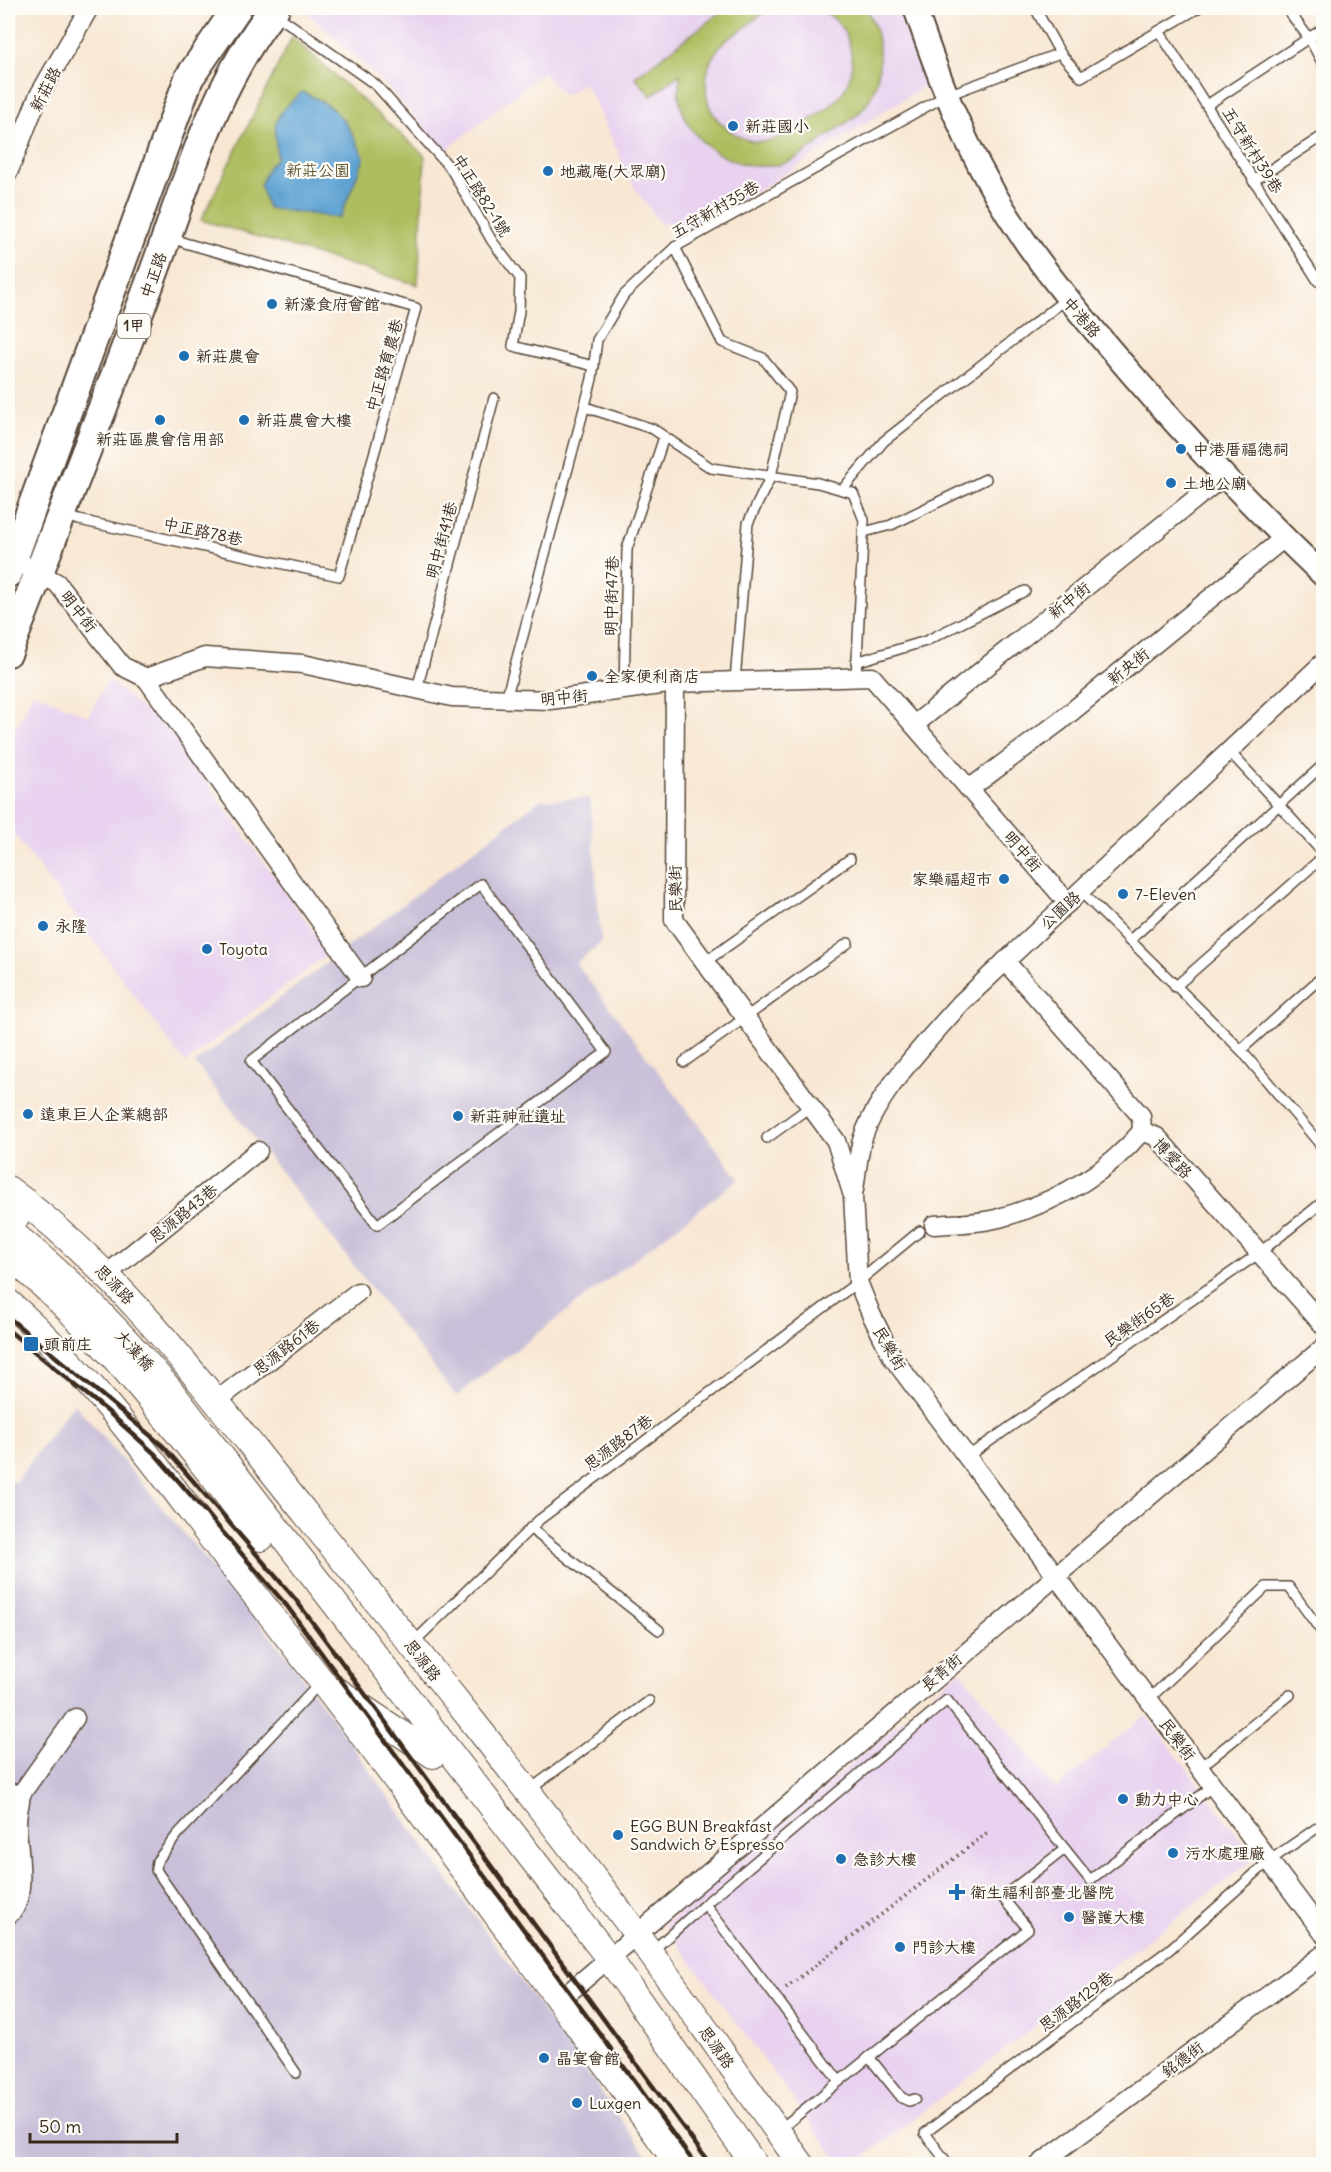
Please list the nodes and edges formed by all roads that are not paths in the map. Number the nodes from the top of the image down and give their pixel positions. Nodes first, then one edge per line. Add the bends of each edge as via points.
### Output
1 (89, 8) edge
2 (237, 8) edge
3 (915, 8) edge
4 (1035, 8) edge
5 (1198, 8) edge
6 (1287, 8) edge
7 (273, 10) edge
8 (1323, 28) edge
9 (1159, 31) junction
10 (1309, 38) junction
11 (1060, 53) junction
12 (1323, 66) edge
13 (945, 96) junction
14 (1208, 105) junction
15 (1323, 135) edge
16 (8, 173) edge
17 (1253, 181) junction
18 (168, 235) junction
19 (675, 247) junction
20 (1323, 283) edge
21 (1066, 299) junction
22 (594, 366) junction
23 (494, 398) dead end
24 (585, 407) junction
25 (664, 437) junction
26 (1225, 475) junction
27 (771, 476) junction
28 (986, 479) dead end
29 (842, 490) junction
30 (62, 514) junction
31 (864, 532) junction
32 (1284, 538) junction
33 (10, 566) edge
34 (39, 571) junction
35 (339, 576) joint
36 (1323, 576) edge
37 (1025, 591) dead end
38 (8, 652) edge
39 (1323, 662) edge
40 (856, 670) junction
41 (146, 678) junction
42 (735, 681) junction
43 (675, 683) junction
44 (417, 689) junction
45 (624, 690) junction
46 (506, 699) junction
47 (914, 725) junction
48 (1229, 751) junction
49 (1323, 764) edge
50 (969, 789) junction
51 (1278, 805) junction
52 (1323, 855) edge
53 (850, 859) dead end
54 (1074, 897) junction
55 (1129, 941) junction
56 (848, 943) dead end
57 (705, 962) junction
58 (1005, 962) junction
59 (1323, 975) edge
60 (361, 978) junction
61 (1175, 987) junction
62 (746, 1018) junction
63 (1241, 1050) junction
64 (684, 1062) dead end
65 (811, 1106) junction
66 (1142, 1131) junction
67 (767, 1138) dead end
68 (1323, 1149) edge
69 (258, 1151) dead end
70 (17, 1196) edge
71 (853, 1196) junction
72 (1323, 1201) edge
73 (927, 1228) joint
74 (8, 1230) edge
75 (1258, 1254) junction
76 (8, 1255) edge
77 (107, 1274) junction
78 (858, 1282) junction
79 (358, 1292) dead end
80 (8, 1302) edge
81 (1323, 1326) edge
82 (1323, 1347) edge
83 (215, 1401) junction
84 (967, 1457) junction
85 (237, 1493) junction
86 (530, 1528) junction
87 (322, 1534) junction
88 (1054, 1575) junction
89 (659, 1630) dead end
90 (1323, 1635) edge
91 (411, 1644) junction
92 (322, 1680) junction
93 (402, 1688) junction
94 (1290, 1695) dead end
95 (1148, 1700) junction
96 (649, 1701) dead end
97 (75, 1718) dead end
98 (433, 1755) junction
99 (1199, 1767) junction
100 (1213, 1786) junction
101 (527, 1792) junction
102 (14, 1794) edge
103 (1323, 1823) edge
104 (1065, 1849) junction
105 (1269, 1861) junction
106 (705, 1904) junction
107 (8, 1915) edge
108 (1323, 1934) edge
109 (643, 1943) junction
110 (1323, 1954) edge
111 (602, 1962) junction
112 (560, 2000) junction
113 (868, 2057) junction
114 (296, 2073) dead end
115 (839, 2081) junction
116 (915, 2099) dead end
117 (777, 2131) junction
118 (678, 2164) edge
119 (737, 2164) edge
120 (754, 2164) edge
121 (801, 2164) edge
122 (948, 2164) edge
123 (1040, 2164) edge

1 - 16 street, 新莊路 via 38,98
2 - 33 main road, 中正路 / 1甲 via 189,78
3 - 13 street, 中港路
4 - 11 lane
5 - 9 lane
6 - 10 lane
7 - 18 main road, 中正路 / 1甲 via 245,50 204,135
7 - 22 lane, 中正路82-1號 via 376,85 451,169 492,241 520,278 513,346
8 - 10 lane
9 - 11 lane via 1081,77
9 - 14 lane, 五守新村39巷
10 - 12 lane
10 - 14 lane
11 - 13 lane, 五守新村35巷
13 - 19 lane, 五守新村35巷
13 - 21 street, 中港路 via 1006,213
14 - 17 lane, 五守新村39巷
15 - 17 lane
17 - 20 lane, 五守新村39巷
18 - 30 main road, 中正路 / 1甲
18 - 35 lane, 中正路育農巷 via 416,308
19 - 22 lane, 五守新村35巷 via 624,295 597,340
19 - 27 lane via 722,342 763,358 790,392
21 - 26 street, 中港路 via 1180,431
21 - 29 lane via 884,441
22 - 24 lane, 五守新村35巷
23 - 44 lane, 明中街41巷
24 - 25 lane via 652,429
24 - 46 lane, 五守新村35巷
25 - 27 lane via 711,468
25 - 45 lane, 明中街47巷 via 627,549
26 - 32 street, 中港路
26 - 47 street, 新中街
27 - 29 lane
27 - 42 lane via 748,522
28 - 31 lane via 891,525
29 - 31 lane via 853,493 864,520
30 - 34 main road, 中正路 / 1甲
30 - 35 lane, 中正路78巷
31 - 40 lane
32 - 36 street, 中港路
32 - 50 street, 新央街 via 1059,722
33 - 34 street, 明中街
34 - 38 main road, 中正路 / 1甲
34 - 41 street, 明中街 via 57,583 122,666
37 - 40 lane
39 - 48 street, 公園路
40 - 42 street, 明中街
40 - 47 street, 明中街 via 872,677
41 - 44 street, 明中街 via 205,657 303,664
41 - 60 street
42 - 43 street, 明中街
43 - 45 street, 明中街
43 - 57 street, 民樂街 via 674,920
44 - 46 street, 明中街 via 452,697
45 - 46 street, 明中街 via 550,700
47 - 50 street, 明中街
48 - 51 lane
48 - 54 street, 公園路
49 - 51 lane
50 - 54 street, 明中街
51 - 52 lane
51 - 55 lane
52 - 61 lane
53 - 57 lane
54 - 55 lane
54 - 58 street, 公園路
55 - 61 lane
56 - 62 lane
57 - 62 street, 民樂街
58 - 66 street, 博愛路 via 1141,1116
58 - 71 street, 公園路 via 920,1049 878,1107 861,1142
59 - 63 lane
60 - 60 lane via 251,1061 377,1225 606,1052 481,885
61 - 63 lane
62 - 64 lane
62 - 65 street, 民樂街
63 - 68 lane
65 - 67 lane
65 - 71 street, 民樂街 via 836,1141
66 - 73 street via 1122,1154 1060,1197 997,1219
66 - 75 street, 博愛路 via 1157,1137
69 - 77 street, 思源路43巷
70 - 74 main road
70 - 77 main road, 思源路
71 - 78 street, 民樂街
72 - 75 lane, 民樂街65巷
73 - 78 lane, 思源路87巷
74 - 85 main road, 大漢橋 via 63,1276 170,1389
75 - 81 street, 博愛路
75 - 84 lane, 民樂街65巷
76 - 85 main road, 大漢橋 via 120,1361
77 - 83 main road, 思源路
78 - 84 street, 民樂街 via 893,1358
78 - 86 lane, 思源路87巷
79 - 83 street, 思源路61巷
80 - 92 main road via 107,1405
82 - 88 street, 長青街
83 - 87 main road, 思源路
84 - 88 street, 民樂街
85 - 93 main road, 思源路
85 - 98 main road, 思源路
86 - 89 lane
86 - 91 lane, 思源路87巷
87 - 91 main road, 思源路
87 - 93 main road
88 - 95 street, 民樂街
88 - 109 street, 長青街
90 - 95 lane via 1289,1587 1266,1587
91 - 101 main road, 思源路
92 - 98 main road
92 - 112 main road
92 - 114 lane via 178,1834 157,1861 156,1870
93 - 111 main road, 思源路
94 - 99 lane
95 - 99 street, 民樂街
96 - 101 lane
97 - 102 street
98 - 111 main road, 思源路
99 - 100 street, 民樂街
100 - 104 lane via 1090,1880
100 - 105 street, 民樂街
101 - 109 main road, 思源路
102 - 107 street via 20,1892
103 - 105 lane
104 - 106 lane via 947,1700
104 - 113 lane via 1002,1897 1028,1929
105 - 108 street, 民樂街
105 - 122 lane, 思源路129巷 via 1170,1949 925,2133
106 - 109 lane
106 - 115 lane
109 - 111 street, 長青街
109 - 117 main road, 思源路
110 - 123 street, 銘德街
111 - 112 street, 長青街
111 - 119 main road, 思源路
111 - 120 main road, 思源路
112 - 118 main road
113 - 115 lane
113 - 116 lane via 902,2098
115 - 117 lane
117 - 121 main road, 思源路

